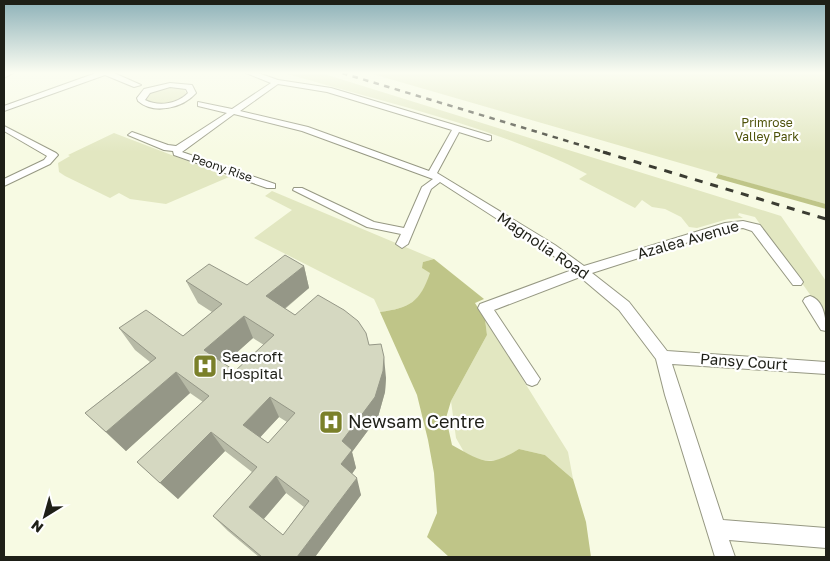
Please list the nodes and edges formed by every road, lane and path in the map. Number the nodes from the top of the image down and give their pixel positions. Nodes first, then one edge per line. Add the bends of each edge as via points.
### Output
1 (32, 99) edge
2 (142, 99) edge
3 (182, 99) edge
4 (195, 99) edge
5 (252, 99) edge
6 (360, 99) edge
7 (178, 102) junction
8 (201, 104) junction
9 (4, 109) edge
10 (232, 112) junction
11 (4, 128) edge
12 (457, 128) junction
13 (132, 135) dead end
14 (488, 138) dead end
15 (178, 149) junction
16 (436, 176) junction
17 (4, 183) edge
18 (271, 186) dead end
19 (298, 190) dead end
20 (407, 232) junction
21 (402, 244) dead end
22 (583, 271) junction
23 (797, 282) dead end
24 (810, 301) dead end
25 (826, 326) edge
26 (663, 357) junction
27 (826, 368) edge
28 (532, 379) dead end
29 (717, 529) junction
30 (826, 538) edge
31 (725, 557) edge

1 - 9 street
2 - 7 street, Magnolia Road via 146,104 160,106
3 - 7 street, Magnolia Road
4 - 8 street
5 - 10 street, Peony Rise
6 - 12 street
7 - 8 street, Magnolia Road
8 - 10 street, Magnolia Road
10 - 15 street, Peony Rise
10 - 16 street, Magnolia Road via 305,129
11 - 17 street via 53,155 46,162
12 - 14 street
12 - 16 street via 443,152
13 - 15 street, Peony Rise
15 - 18 street, Peony Rise via 177,153
16 - 20 street via 427,187
16 - 22 street, Magnolia Road
19 - 20 street via 371,224
20 - 21 street
22 - 23 street, Azalea Avenue via 720,228 750,222
22 - 26 street, Magnolia Road via 624,306
22 - 28 street, Azalea Avenue via 485,308
24 - 25 street
26 - 27 street, Pansy Court
26 - 29 street, Magnolia Road via 672,395
29 - 30 street
29 - 31 street, Magnolia Road

